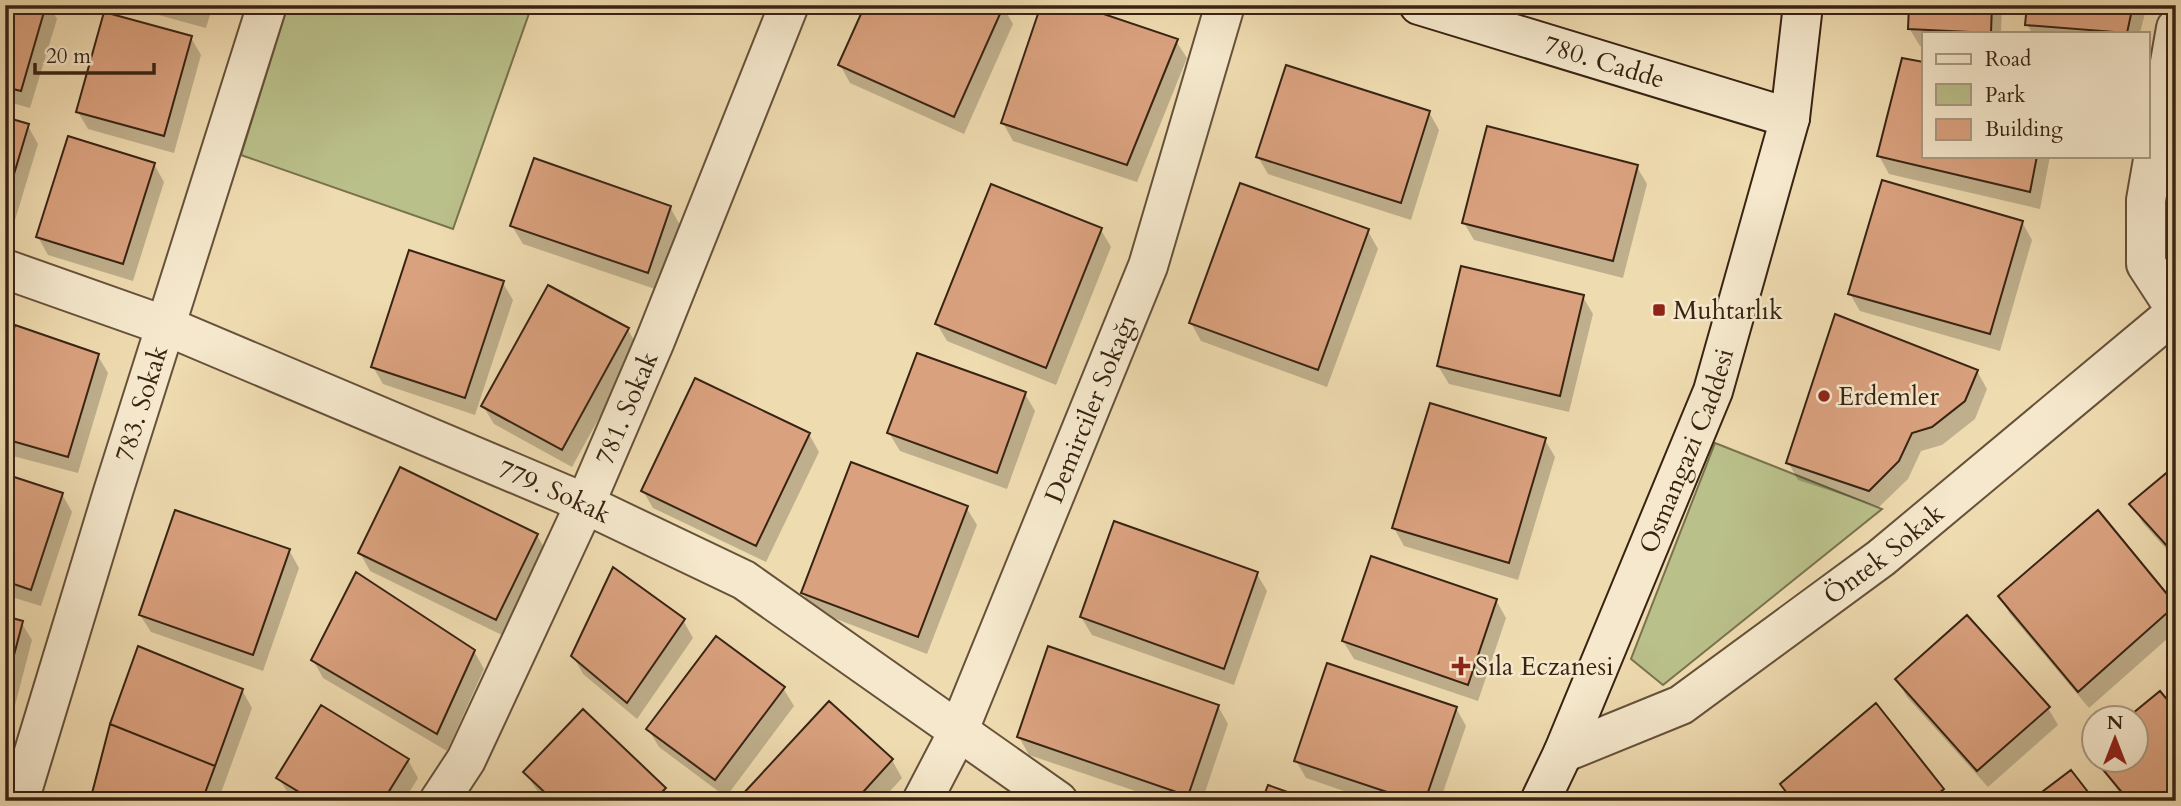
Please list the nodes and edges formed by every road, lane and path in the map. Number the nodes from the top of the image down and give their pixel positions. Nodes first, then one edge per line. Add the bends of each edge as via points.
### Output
1 (267, 5) edge
2 (789, 5) edge
3 (1224, 5) edge
4 (1419, 5) edge
5 (1803, 5) edge
6 (2176, 28) edge
7 (1790, 118) junction
8 (5, 269) edge
9 (2176, 311) edge
10 (166, 326) junction
11 (584, 504) junction
12 (958, 732) junction
13 (1563, 753) junction
14 (19, 801) edge
15 (439, 801) edge
16 (922, 801) edge
17 (1058, 801) edge
18 (1540, 801) edge

1 - 10 street, 783. Sokak
2 - 11 street, 781. Sokak
3 - 12 street, Demirciler Sokağı via 1148,266
4 - 7 street, 780. Cadde
5 - 7 street, Osmangazi Caddesi
6 - 9 street via 2146,200 2146,264
7 - 13 street, Osmangazi Caddesi via 1713,391
8 - 10 street, 779. Sokak
9 - 13 street, Öntek Sokak via 1881,558 1681,705
10 - 11 street, 779. Sokak
10 - 14 street, 783. Sokak
11 - 12 street, 779. Sokak via 744,580
11 - 15 street, 781. Sokak via 466,760
12 - 16 street, Demirciler Sokağı
12 - 17 street, 779. Sokak
13 - 18 street, Osmangazi Caddesi

